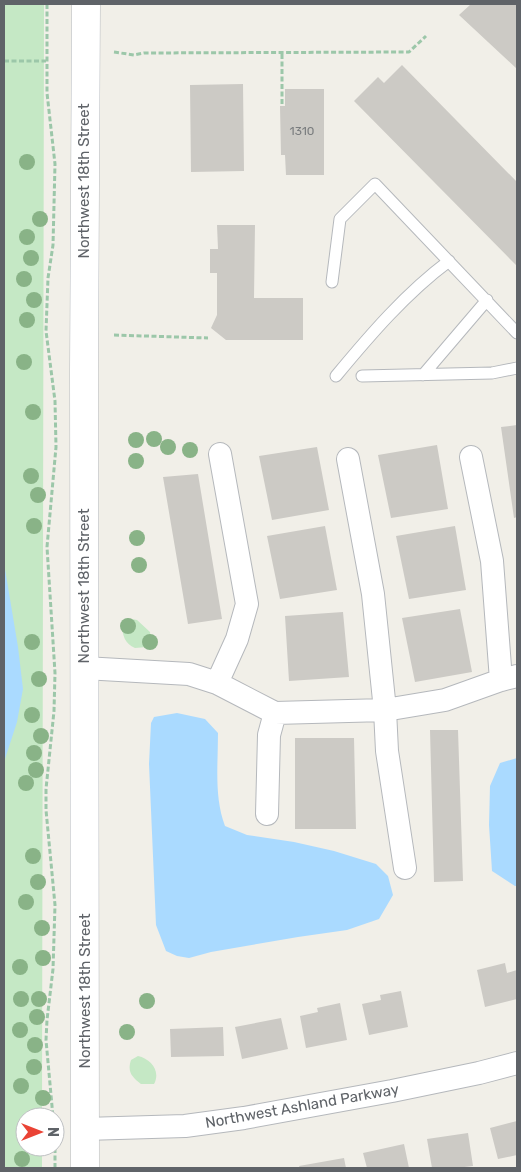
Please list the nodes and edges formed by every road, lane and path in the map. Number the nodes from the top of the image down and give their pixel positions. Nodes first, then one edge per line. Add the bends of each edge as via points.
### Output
1 (47, 4) edge
2 (86, 4) edge
3 (426, 36) dead end
4 (114, 52) dead end
5 (282, 54) junction
6 (4, 61) edge
7 (46, 61) junction
8 (282, 104) dead end
9 (449, 261) junction
10 (332, 282) dead end
11 (486, 300) junction
12 (517, 332) edge
13 (114, 335) dead end
14 (208, 338) dead end
15 (517, 368) edge
16 (423, 374) junction
17 (336, 376) dead end
18 (362, 376) dead end
19 (220, 454) dead end
20 (471, 457) dead end
21 (348, 459) dead end
22 (84, 668) junction
23 (509, 678) edge
24 (217, 683) junction
25 (385, 710) junction
26 (275, 713) junction
27 (267, 814) dead end
28 (405, 868) dead end
29 (517, 1063) edge
30 (52, 1107) edge
31 (84, 1129) junction
32 (85, 1168) edge

1 - 7 path
2 - 22 main road, Northwest 18th Street
3 - 5 path via 410,52
4 - 5 path via 134,55
5 - 8 path
6 - 7 path
7 - 30 path via 55,164 54,245 48,278 46,330 55,401 56,447 47,547 55,673 46,789 55,904 46,1040
9 - 10 lane via 375,184 340,219
9 - 11 lane
9 - 17 lane via 433,272 372,333
11 - 12 lane
11 - 16 lane
13 - 14 path
15 - 16 lane via 492,373
16 - 18 lane
19 - 24 street via 248,604 237,639
20 - 23 street via 492,561
21 - 25 street via 373,594
22 - 24 street via 189,674
22 - 31 main road, Northwest 18th Street
23 - 25 street via 445,700
24 - 26 street
25 - 26 street
25 - 28 street via 387,751
26 - 27 street via 269,735
29 - 31 street, Northwest Ashland Parkway via 401,1090 244,1118 185,1126
31 - 32 main road, Northwest 18th Street

